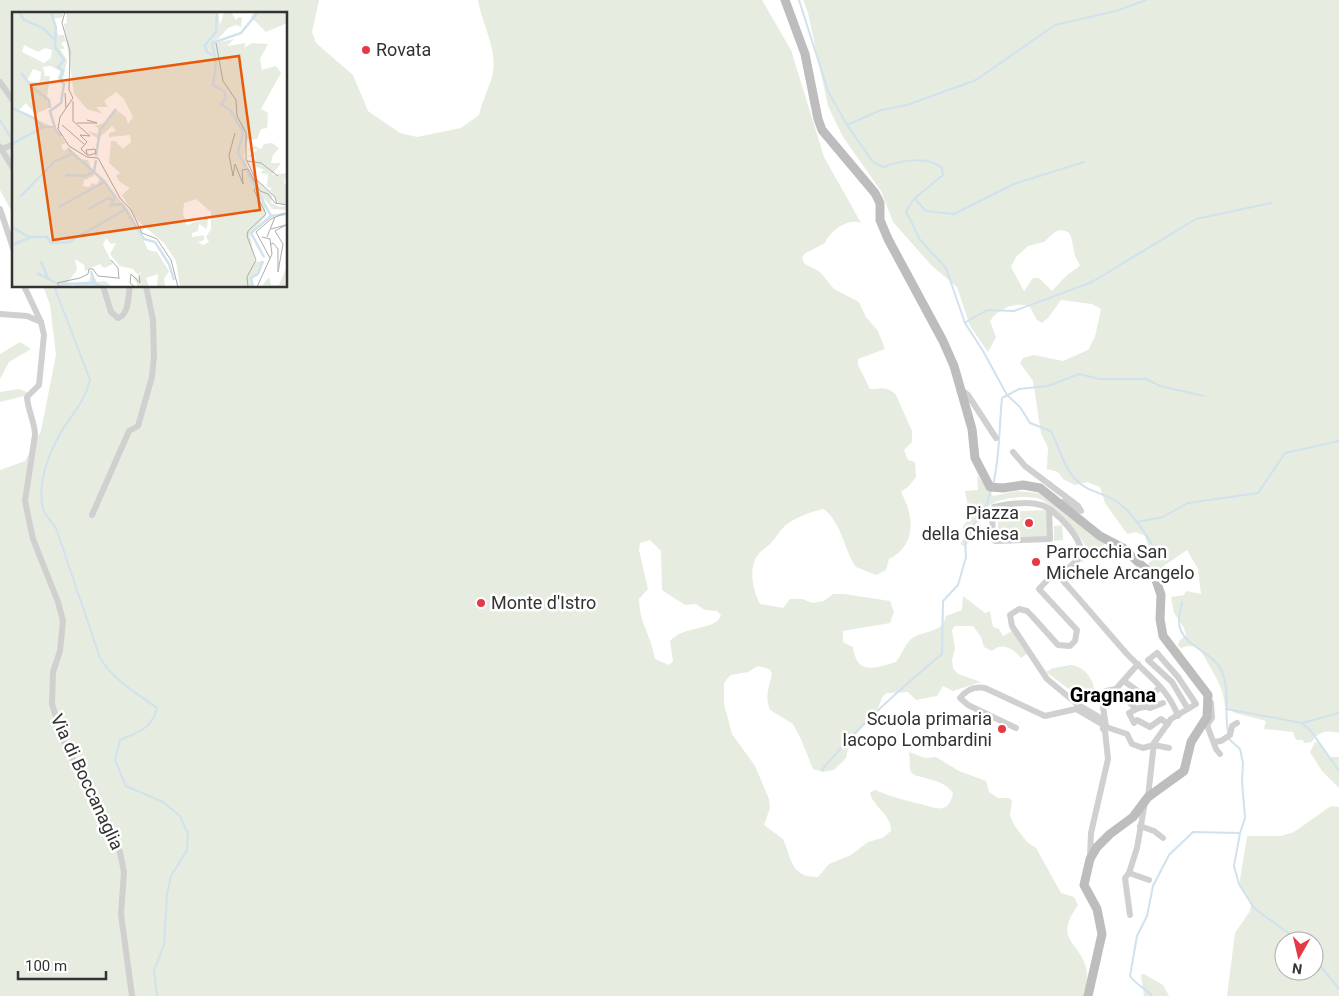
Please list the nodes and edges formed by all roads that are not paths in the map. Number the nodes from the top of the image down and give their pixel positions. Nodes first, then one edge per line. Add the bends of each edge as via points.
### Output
1 (785, 0) edge
2 (0, 82) edge
3 (12, 99) edge
4 (3, 148) edge
5 (12, 166) edge
6 (0, 208) edge
7 (12, 244) edge
8 (25, 288) edge
9 (104, 288) edge
10 (130, 288) edge
11 (146, 288) edge
12 (0, 314) edge
13 (41, 322) junction
14 (960, 389) junction
15 (996, 438) dead end
16 (1013, 452) dead end
17 (1061, 503) junction
18 (1049, 509) junction
19 (92, 515) dead end
20 (1059, 576) junction
21 (1138, 664) junction
22 (1124, 681) junction
23 (1160, 687) junction
24 (1116, 690) junction
25 (1208, 696) junction
26 (1136, 709) junction
27 (1188, 709) junction
28 (1178, 716) junction
29 (1161, 719) junction
30 (1237, 723) dead end
31 (1168, 724) junction
32 (1103, 726) junction
33 (1016, 728) dead end
34 (1218, 741) junction
35 (1154, 746) junction
36 (1169, 748) dead end
37 (1220, 754) dead end
38 (1146, 799) junction
39 (1140, 826) junction
40 (1162, 838) dead end
41 (1090, 858) junction
42 (1129, 873) junction
43 (1149, 880) dead end
44 (1130, 915) dead end
45 (132, 996) edge
46 (1088, 996) edge

1 - 14 main road via 805,54 822,130 875,193 888,240 943,341
2 - 3 street
4 - 5 street
6 - 7 street
8 - 13 street, Via di Boccanaglia
9 - 10 street via 111,312 118,318 126,312
11 - 19 street via 154,332 152,376 138,426 129,431
12 - 13 street via 26,316
13 - 45 street, Via di Boccanaglia via 44,348 39,385 27,397 35,435 25,501 33,540 63,620 60,651 53,672 52,704 63,740 120,852 124,872 121,914
14 - 15 street via 968,395
14 - 17 main road via 972,429 975,458 992,487 1033,486
16 - 17 street via 1025,466 1081,511 1064,501
17 - 25 main road via 1100,536 1123,548 1156,580 1161,595 1163,636
18 - 18 street via 1050,539 994,540 994,508 1031,503
18 - 20 street via 1069,527 1082,549 1081,557
20 - 21 street
20 - 32 street via 1055,572 1051,574 1039,589 1077,630 1070,646 1058,645 1027,611 1019,609 1012,612 1010,622 1047,678 1077,704 1100,718
21 - 22 street
21 - 23 street
22 - 23 street via 1150,697
22 - 24 street
23 - 28 street via 1174,704
24 - 26 street
24 - 32 street via 1106,691 1102,700
25 - 34 street via 1212,718 1207,725
25 - 38 main road via 1207,717 1191,742 1184,771
26 - 29 street via 1160,705
26 - 29 street via 1129,713 1134,723 1137,720 1148,729
27 - 27 street via 1196,704 1178,676 1156,653 1148,660 1172,682
27 - 28 street
28 - 31 street
29 - 31 street
30 - 34 street via 1232,726 1230,735
31 - 35 street
32 - 33 street via 1076,709 1050,716 1040,714 985,688 969,690 960,698
32 - 35 street via 1127,734 1132,744 1143,748
32 - 41 street via 1108,759 1091,833
34 - 37 street via 1216,749
35 - 36 street
35 - 38 street
38 - 39 street
38 - 41 main road via 1133,817 1110,834
39 - 40 street
39 - 42 street
41 - 46 main road via 1084,885 1097,909 1102,934
42 - 43 street
42 - 44 street via 1125,882

